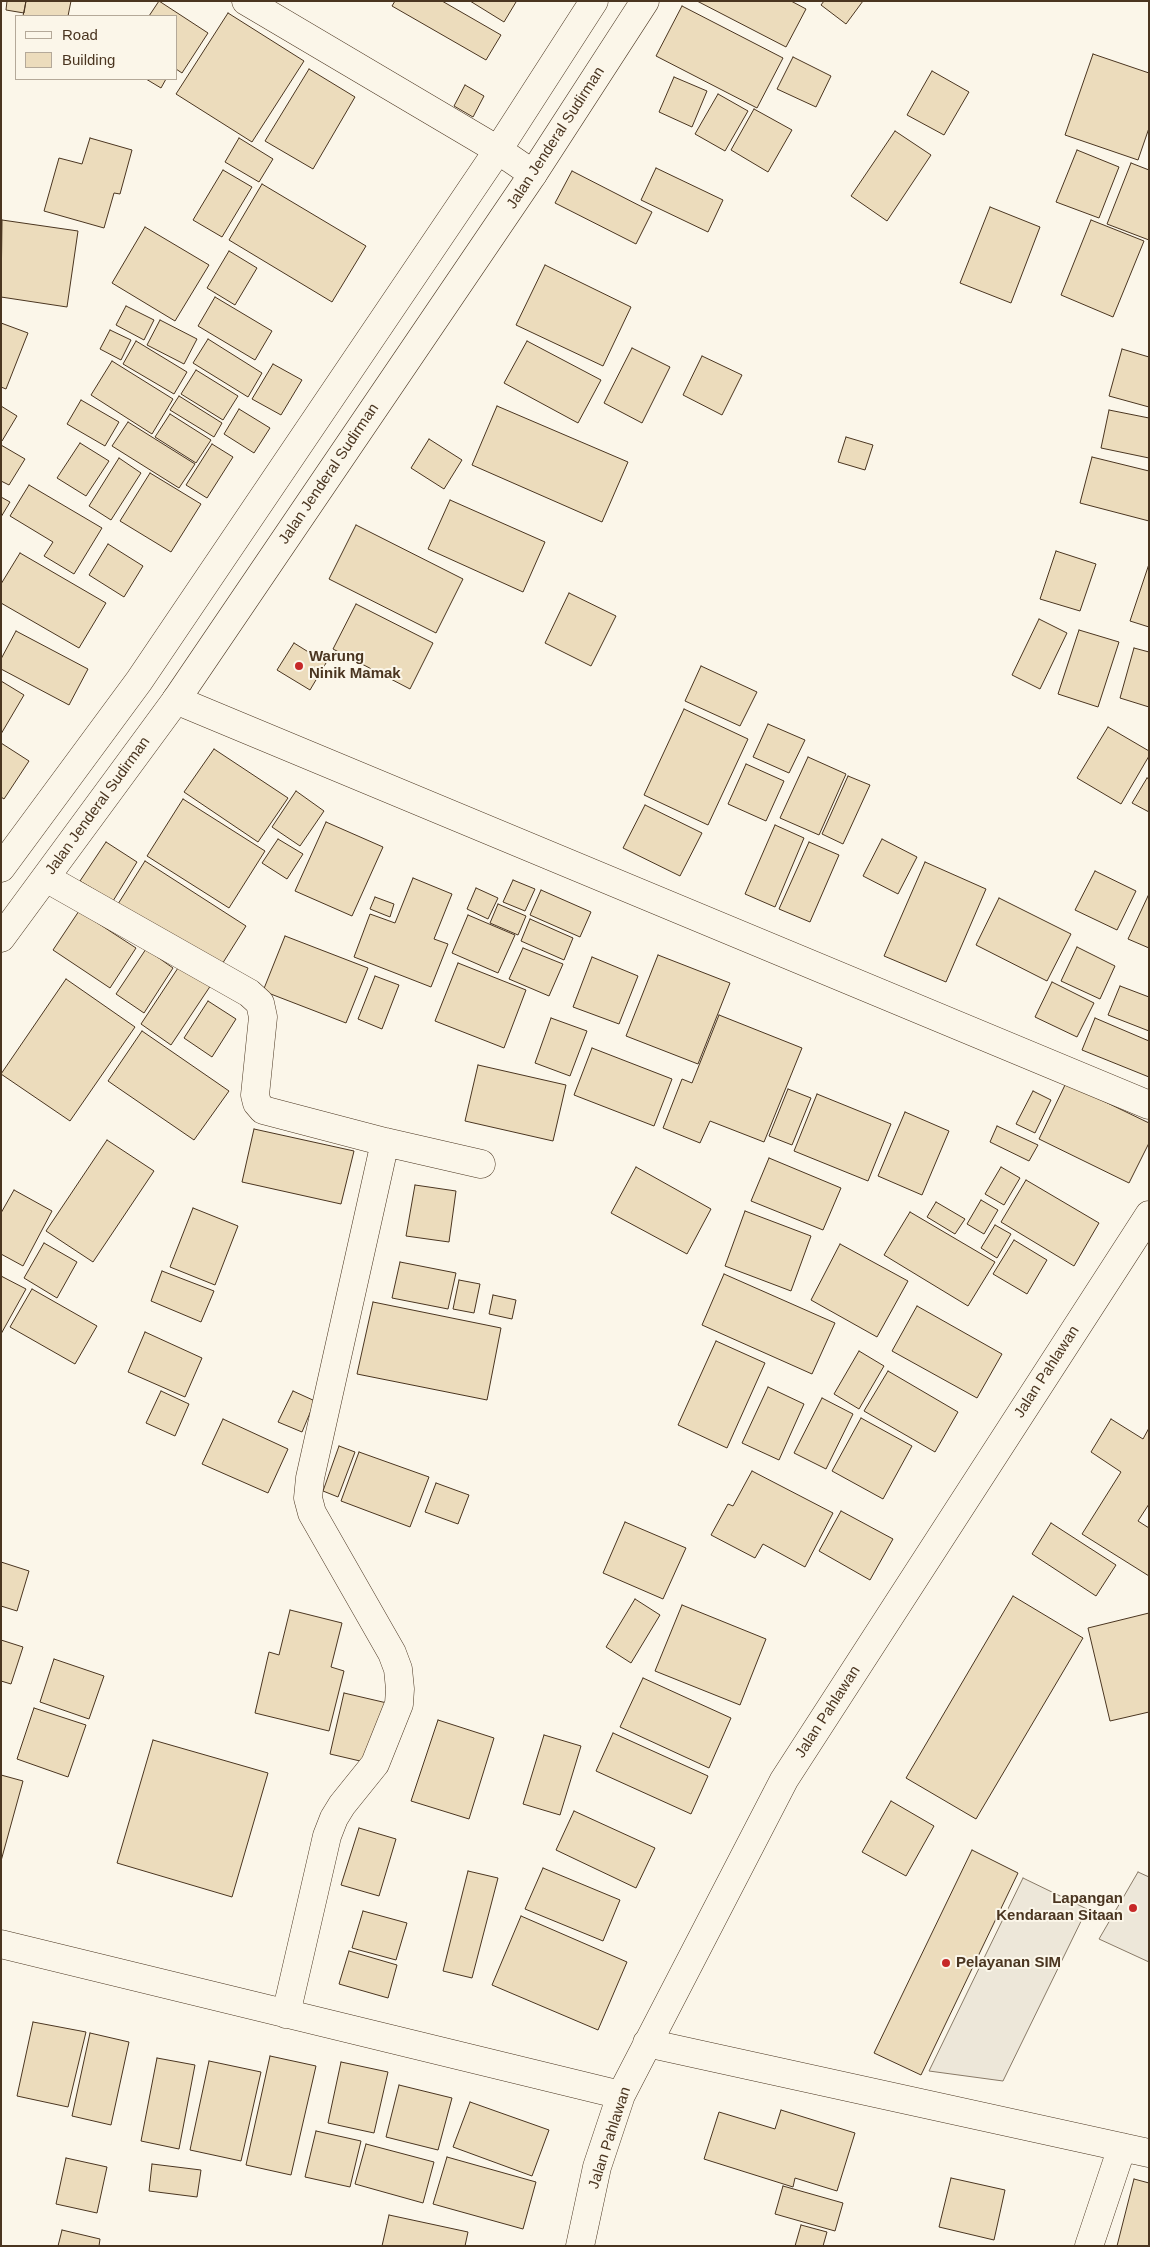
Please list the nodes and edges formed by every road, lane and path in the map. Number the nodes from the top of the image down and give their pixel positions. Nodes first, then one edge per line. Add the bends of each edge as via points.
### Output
1 (246, 1) edge
2 (594, 1) edge
3 (645, 1) edge
4 (498, 150) junction
5 (533, 174) junction
6 (176, 700) junction
7 (1, 868) edge
8 (46, 878) junction
9 (1, 938) edge
10 (1149, 1105) edge
11 (385, 1142) junction
12 (482, 1164) dead end
13 (1149, 1215) edge
14 (1, 1944) edge
15 (286, 2014) junction
16 (648, 2044) junction
17 (621, 2095) junction
18 (1122, 2147) junction
19 (1149, 2153) edge
20 (580, 2246) edge
21 (1089, 2246) edge

1 - 4 street
2 - 4 street
3 - 5 street, Jalan Jenderal Sudirman
4 - 5 street
4 - 7 street via 140,681
5 - 6 street, Jalan Jenderal Sudirman
6 - 8 street, Jalan Jenderal Sudirman
6 - 10 street
8 - 9 street, Jalan Jenderal Sudirman
8 - 11 street via 250,993 260,1003 263,1017 255,1095 263,1110
11 - 12 street
11 - 15 street via 308,1498 312,1513 392,1653 398,1669 399,1704 375,1764 342,1804 327,1836
13 - 16 street, Jalan Pahlawan via 784,1780
14 - 15 street
15 - 17 street
16 - 17 street, Jalan Pahlawan
16 - 18 street
17 - 20 street, Jalan Pahlawan via 597,2167
18 - 19 street
18 - 21 street

